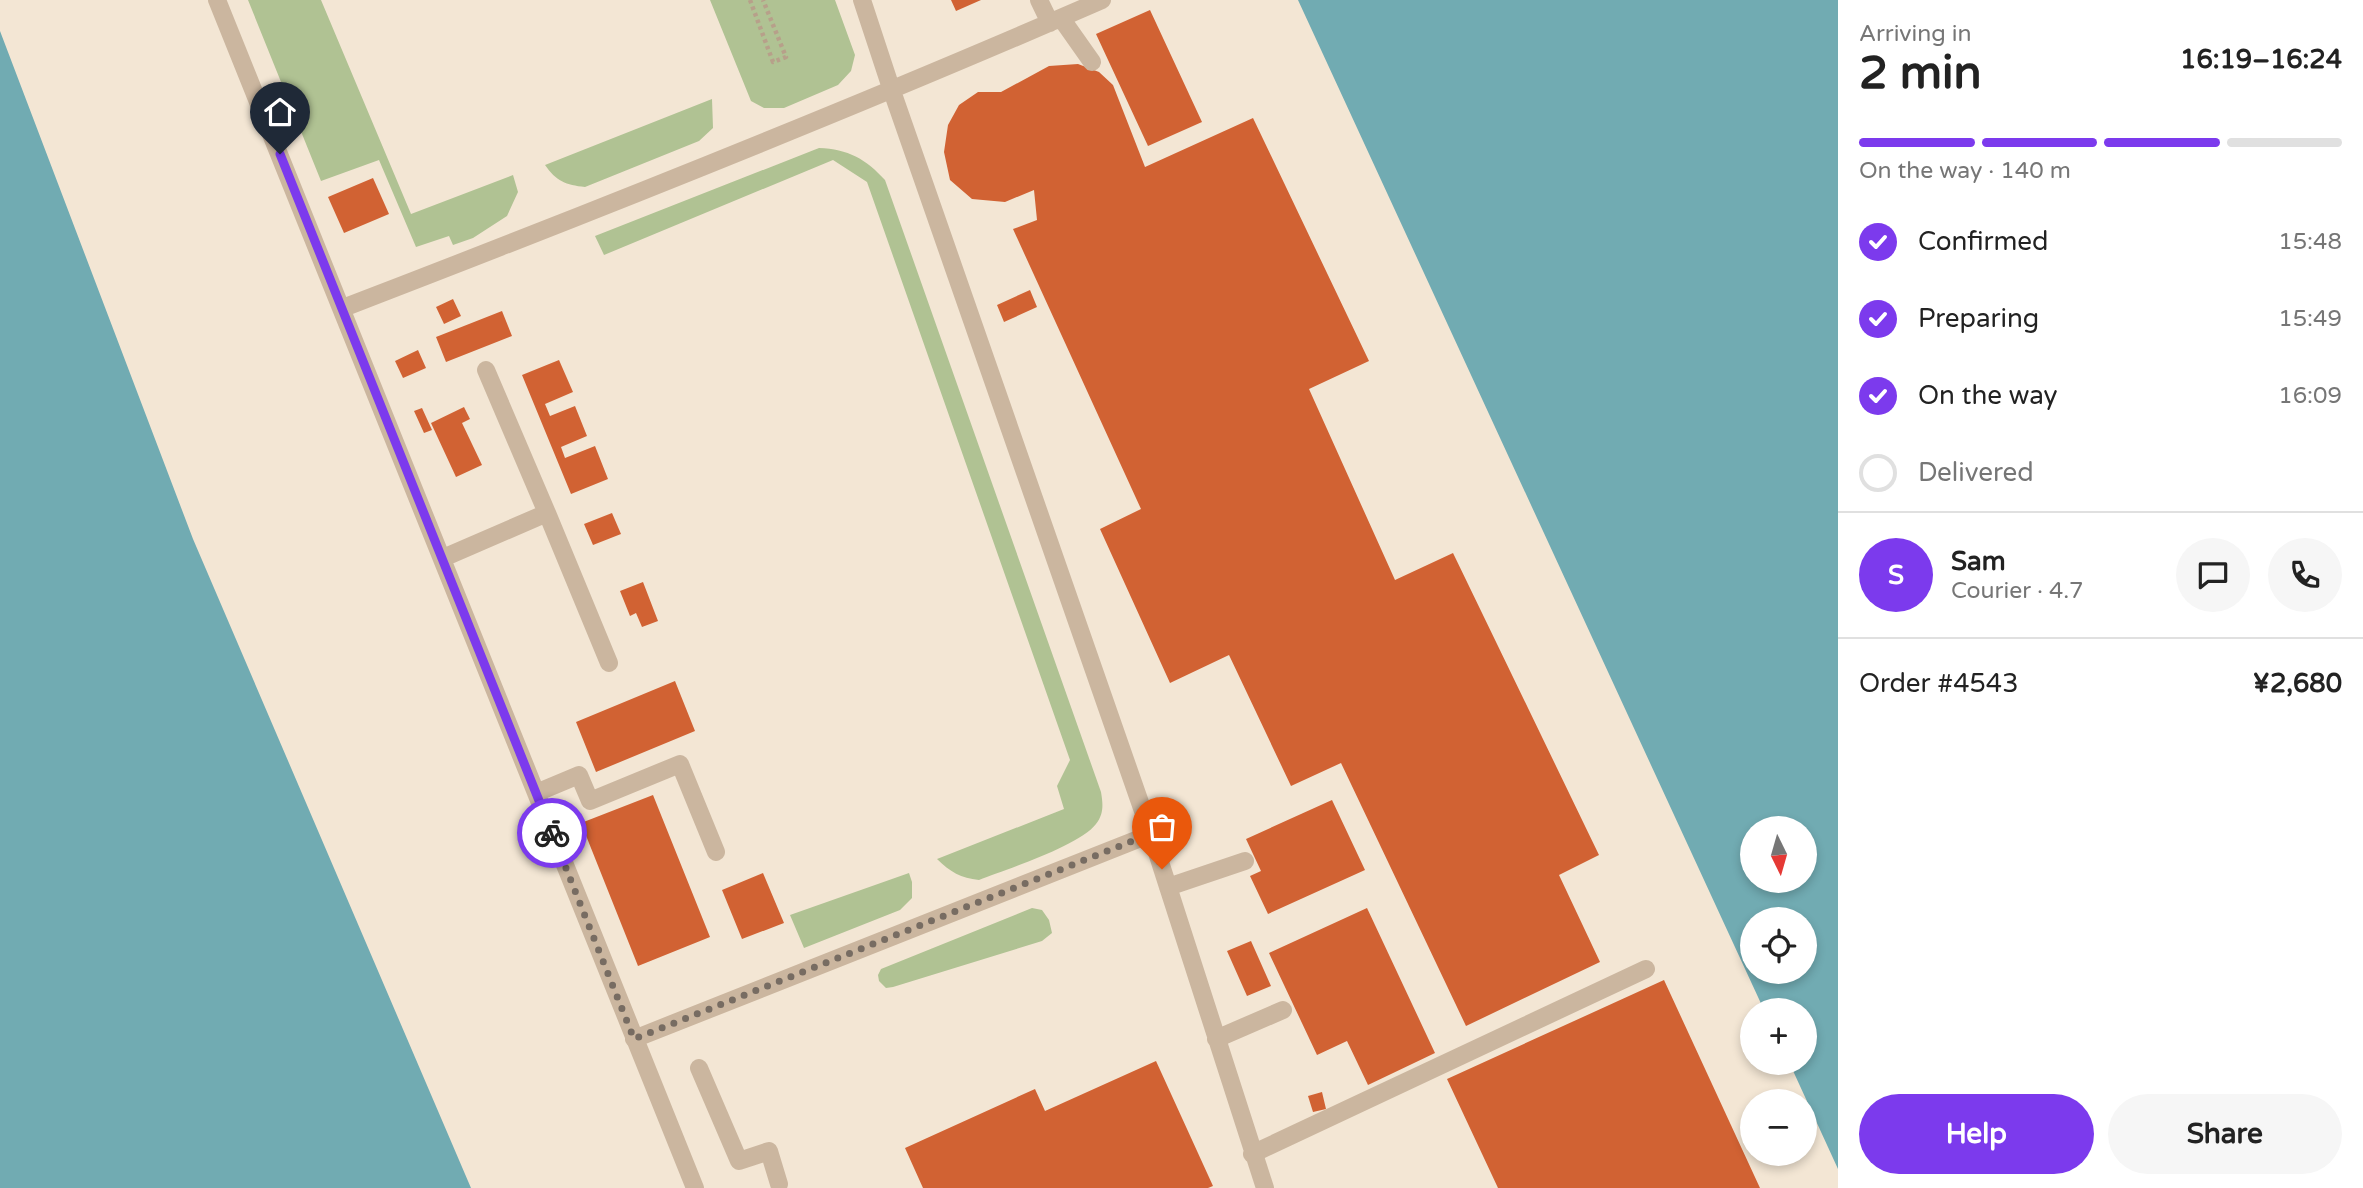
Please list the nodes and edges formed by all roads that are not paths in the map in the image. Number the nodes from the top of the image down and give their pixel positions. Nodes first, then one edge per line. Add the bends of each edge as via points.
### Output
1 (218, 0) edge
2 (862, 0) edge
3 (1039, 0) edge
4 (1102, 0) edge
5 (1056, 20) junction
6 (1092, 62) dead end
7 (892, 92) junction
8 (343, 308) junction
9 (486, 370) dead end
10 (547, 513) junction
11 (443, 558) junction
12 (609, 663) dead end
13 (536, 793) junction
14 (1150, 834) junction
15 (716, 852) dead end
16 (1245, 861) dead end
17 (1168, 887) junction
18 (1646, 969) dead end
19 (1283, 1010) dead end
20 (634, 1039) junction
21 (1216, 1040) junction
22 (699, 1068) dead end
23 (1252, 1153) junction
24 (776, 1187) edge
25 (695, 1188) edge
26 (1265, 1188) edge

1 - 8 street
2 - 7 street
3 - 5 street
4 - 5 street
5 - 6 street
5 - 7 street
7 - 8 street
7 - 14 street
8 - 11 street
9 - 10 street
10 - 11 street
10 - 12 street
11 - 13 street
13 - 15 street via 579,775 590,801 680,764
13 - 20 street
14 - 17 street
14 - 20 street
16 - 17 street
17 - 21 street
18 - 23 street
19 - 21 street
20 - 25 street
21 - 23 street
22 - 24 street via 739,1161 769,1152
23 - 26 street

